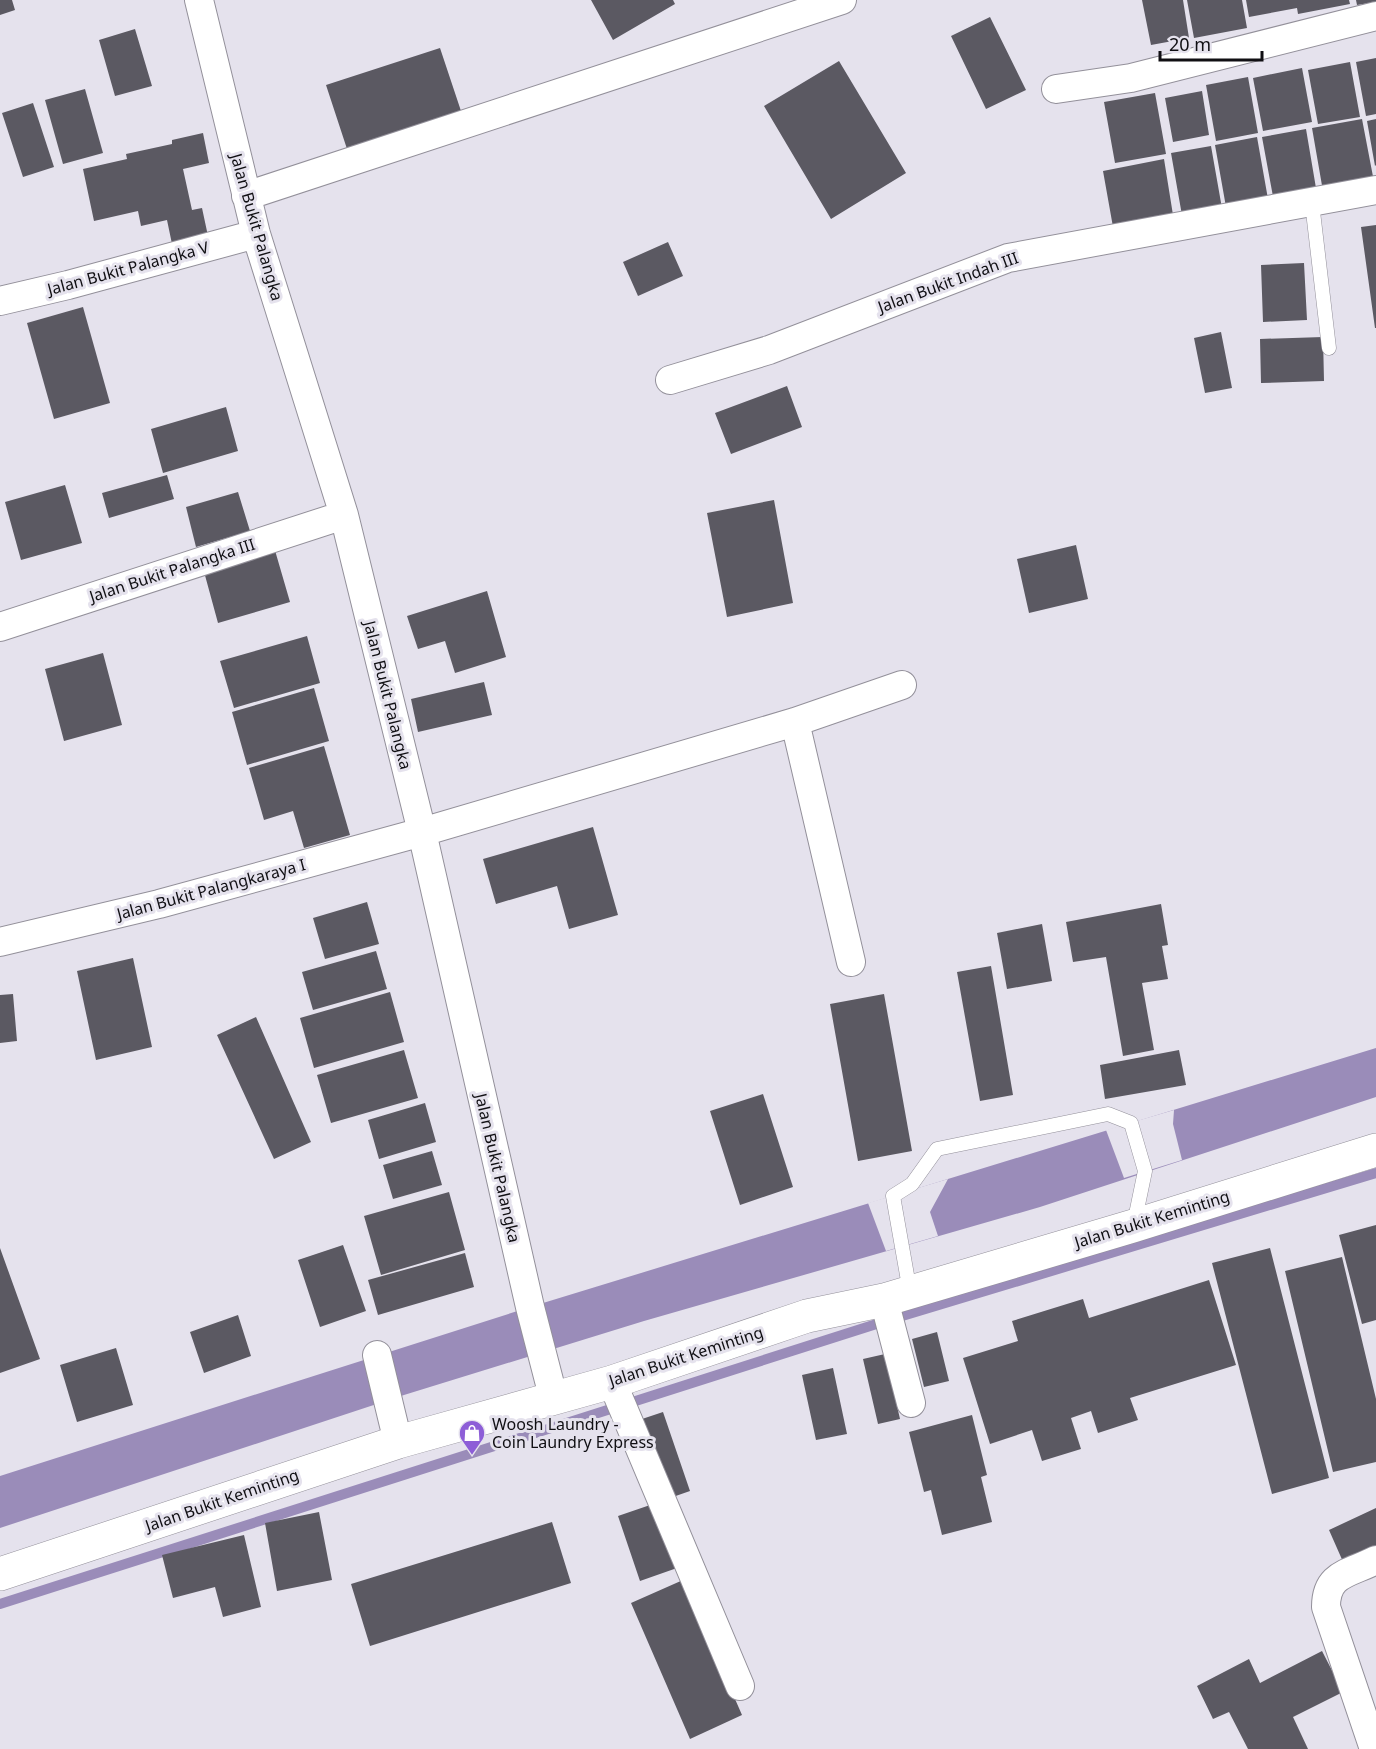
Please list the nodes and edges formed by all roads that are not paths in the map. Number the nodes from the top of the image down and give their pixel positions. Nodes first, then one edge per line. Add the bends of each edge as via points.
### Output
1 (199, 0) edge
2 (825, 3) edge
3 (1376, 16) edge
4 (1056, 89) dead end
5 (1376, 190) edge
6 (246, 196) junction
7 (1311, 203) junction
8 (256, 234) junction
9 (0, 301) edge
10 (1329, 348) dead end
11 (670, 380) dead end
12 (344, 515) junction
13 (0, 627) edge
14 (902, 685) dead end
15 (795, 722) junction
16 (422, 832) junction
17 (0, 942) edge
18 (851, 962) dead end
19 (1376, 1150) edge
20 (1133, 1226) junction
21 (897, 1296) junction
22 (377, 1355) dead end
23 (612, 1382) junction
24 (553, 1396) junction
25 (912, 1403) dead end
26 (398, 1442) junction
27 (1376, 1560) edge
28 (0, 1574) edge
29 (740, 1686) dead end
30 (1374, 1749) edge

1 - 6 street, Jalan Bukit Palangka
2 - 6 street
3 - 4 street via 1131,78
5 - 7 street, Jalan Bukit Indah III
6 - 8 street, Jalan Bukit Palangka
7 - 10 lane
7 - 11 street, Jalan Bukit Indah III via 1008,258 769,350
8 - 9 street, Jalan Bukit Palangka V
8 - 12 street, Jalan Bukit Palangka
12 - 13 street, Jalan Bukit Palangka III
12 - 16 street, Jalan Bukit Palangka
14 - 15 street, Jalan Bukit Palangkaraya I
15 - 16 street, Jalan Bukit Palangkaraya I
15 - 18 street
16 - 17 street, Jalan Bukit Palangkaraya I via 159,904
16 - 24 street, Jalan Bukit Palangka
19 - 20 main road, Jalan Bukit Keminting
20 - 21 main road, Jalan Bukit Keminting
20 - 21 lane via 1145,1171 1131,1123 1108,1114 937,1149 912,1184 893,1196 903,1246
21 - 23 main road, Jalan Bukit Keminting via 807,1316
21 - 25 street
22 - 26 street
23 - 24 main road, Jalan Bukit Keminting
23 - 29 street
24 - 26 main road, Jalan Bukit Keminting
26 - 28 main road, Jalan Bukit Keminting
27 - 30 street via 1332,1581 1326,1591 1326,1607

